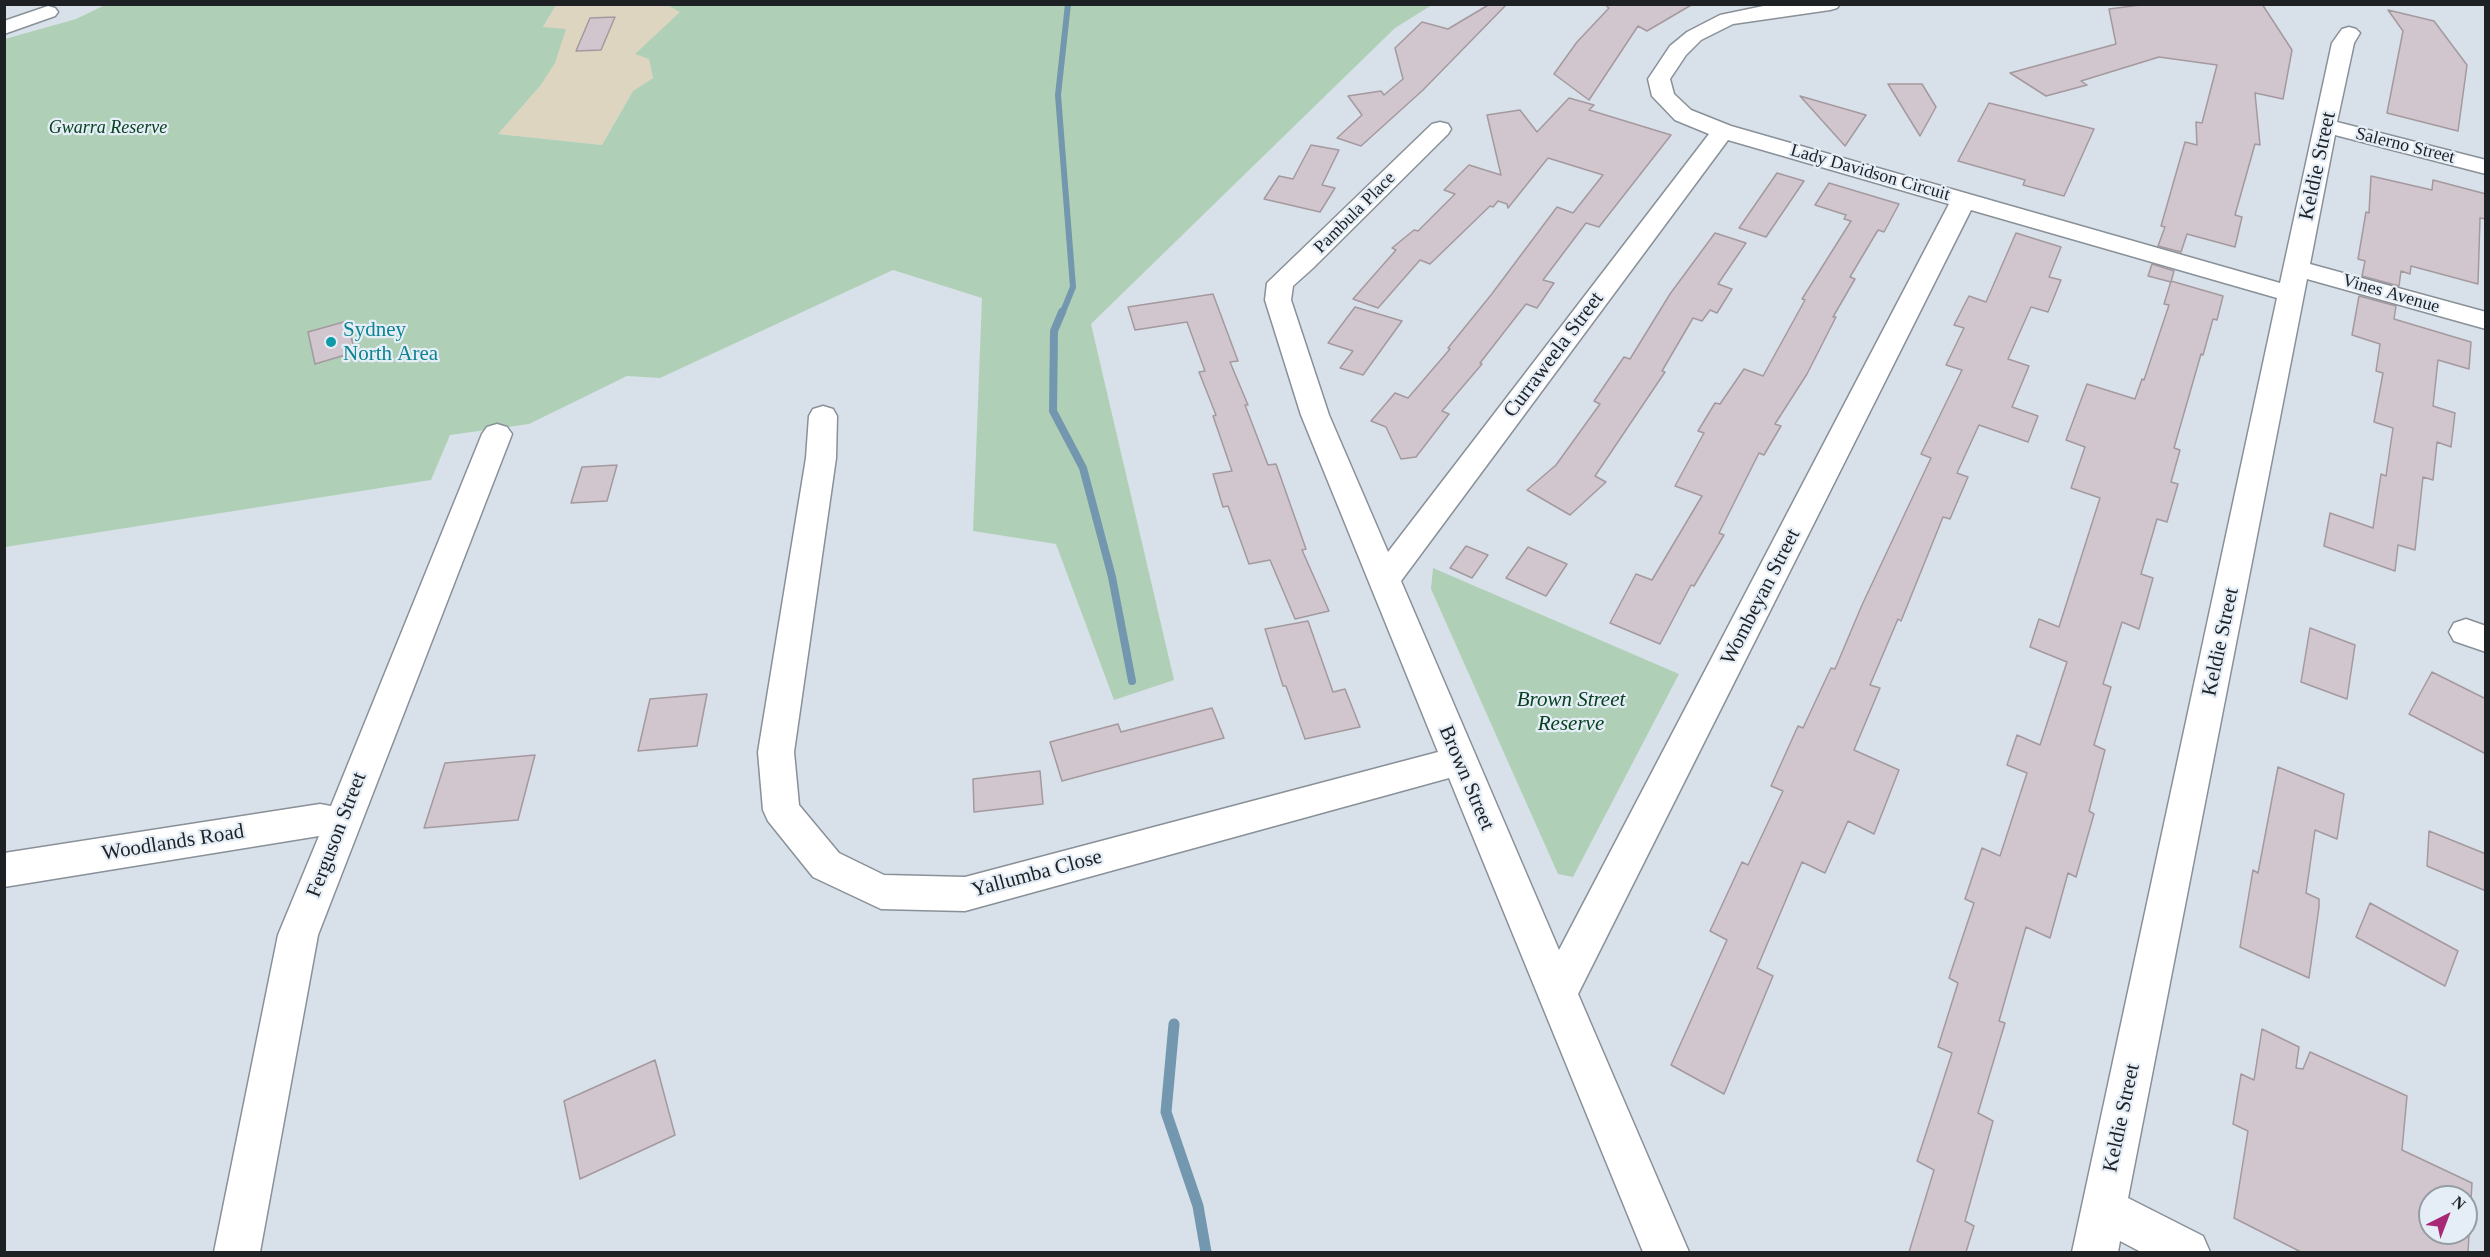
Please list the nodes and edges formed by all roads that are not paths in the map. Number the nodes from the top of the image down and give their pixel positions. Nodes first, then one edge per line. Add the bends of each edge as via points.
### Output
1 (1830, 4) edge
2 (48, 12) dead end
3 (4, 28) edge
4 (2349, 33) dead end
5 (2325, 126) junction
6 (1440, 129) dead end
7 (1723, 131) junction
8 (2486, 167) edge
9 (1964, 200) junction
10 (2294, 281) junction
11 (1278, 300) joint
12 (2486, 321) edge
13 (823, 416) dead end
14 (497, 434) dead end
15 (1384, 580) junction
16 (1459, 761) junction
17 (341, 823) junction
18 (4, 870) edge
19 (1557, 995) junction
20 (2104, 1209) junction
21 (237, 1252) edge
22 (1666, 1252) edge
23 (2095, 1252) edge
24 (2187, 1252) edge

1 - 7 street, Lady Davidson Circuit via 1726,19 1694,36 1678,51 1659,79 1663,96 1683,115
2 - 3 street
4 - 5 street, Keldie Street via 2343,44
5 - 8 street, Salerno Street
5 - 10 street, Keldie Street
6 - 11 street, Pambula Place via 1304,264 1280,282
7 - 9 street, Lady Davidson Circuit
7 - 15 street, Curraweela Street
9 - 10 street, Lady Davidson Circuit
9 - 19 street, Wombeyan Street
10 - 12 street, Vines Avenue
10 - 20 street, Keldie Street
11 - 15 street, Brown Street via 1315,415
13 - 16 street, Yallumba Close via 821,458 776,752 781,810 826,866 881,892 965,894
14 - 17 street, Ferguson Street
15 - 16 street, Brown Street
16 - 19 street, Brown Street
17 - 18 street, Woodlands Road via 320,820
17 - 21 street, Ferguson Street via 298,935
19 - 22 street, Brown Street
20 - 23 street, Keldie Street
20 - 24 street

